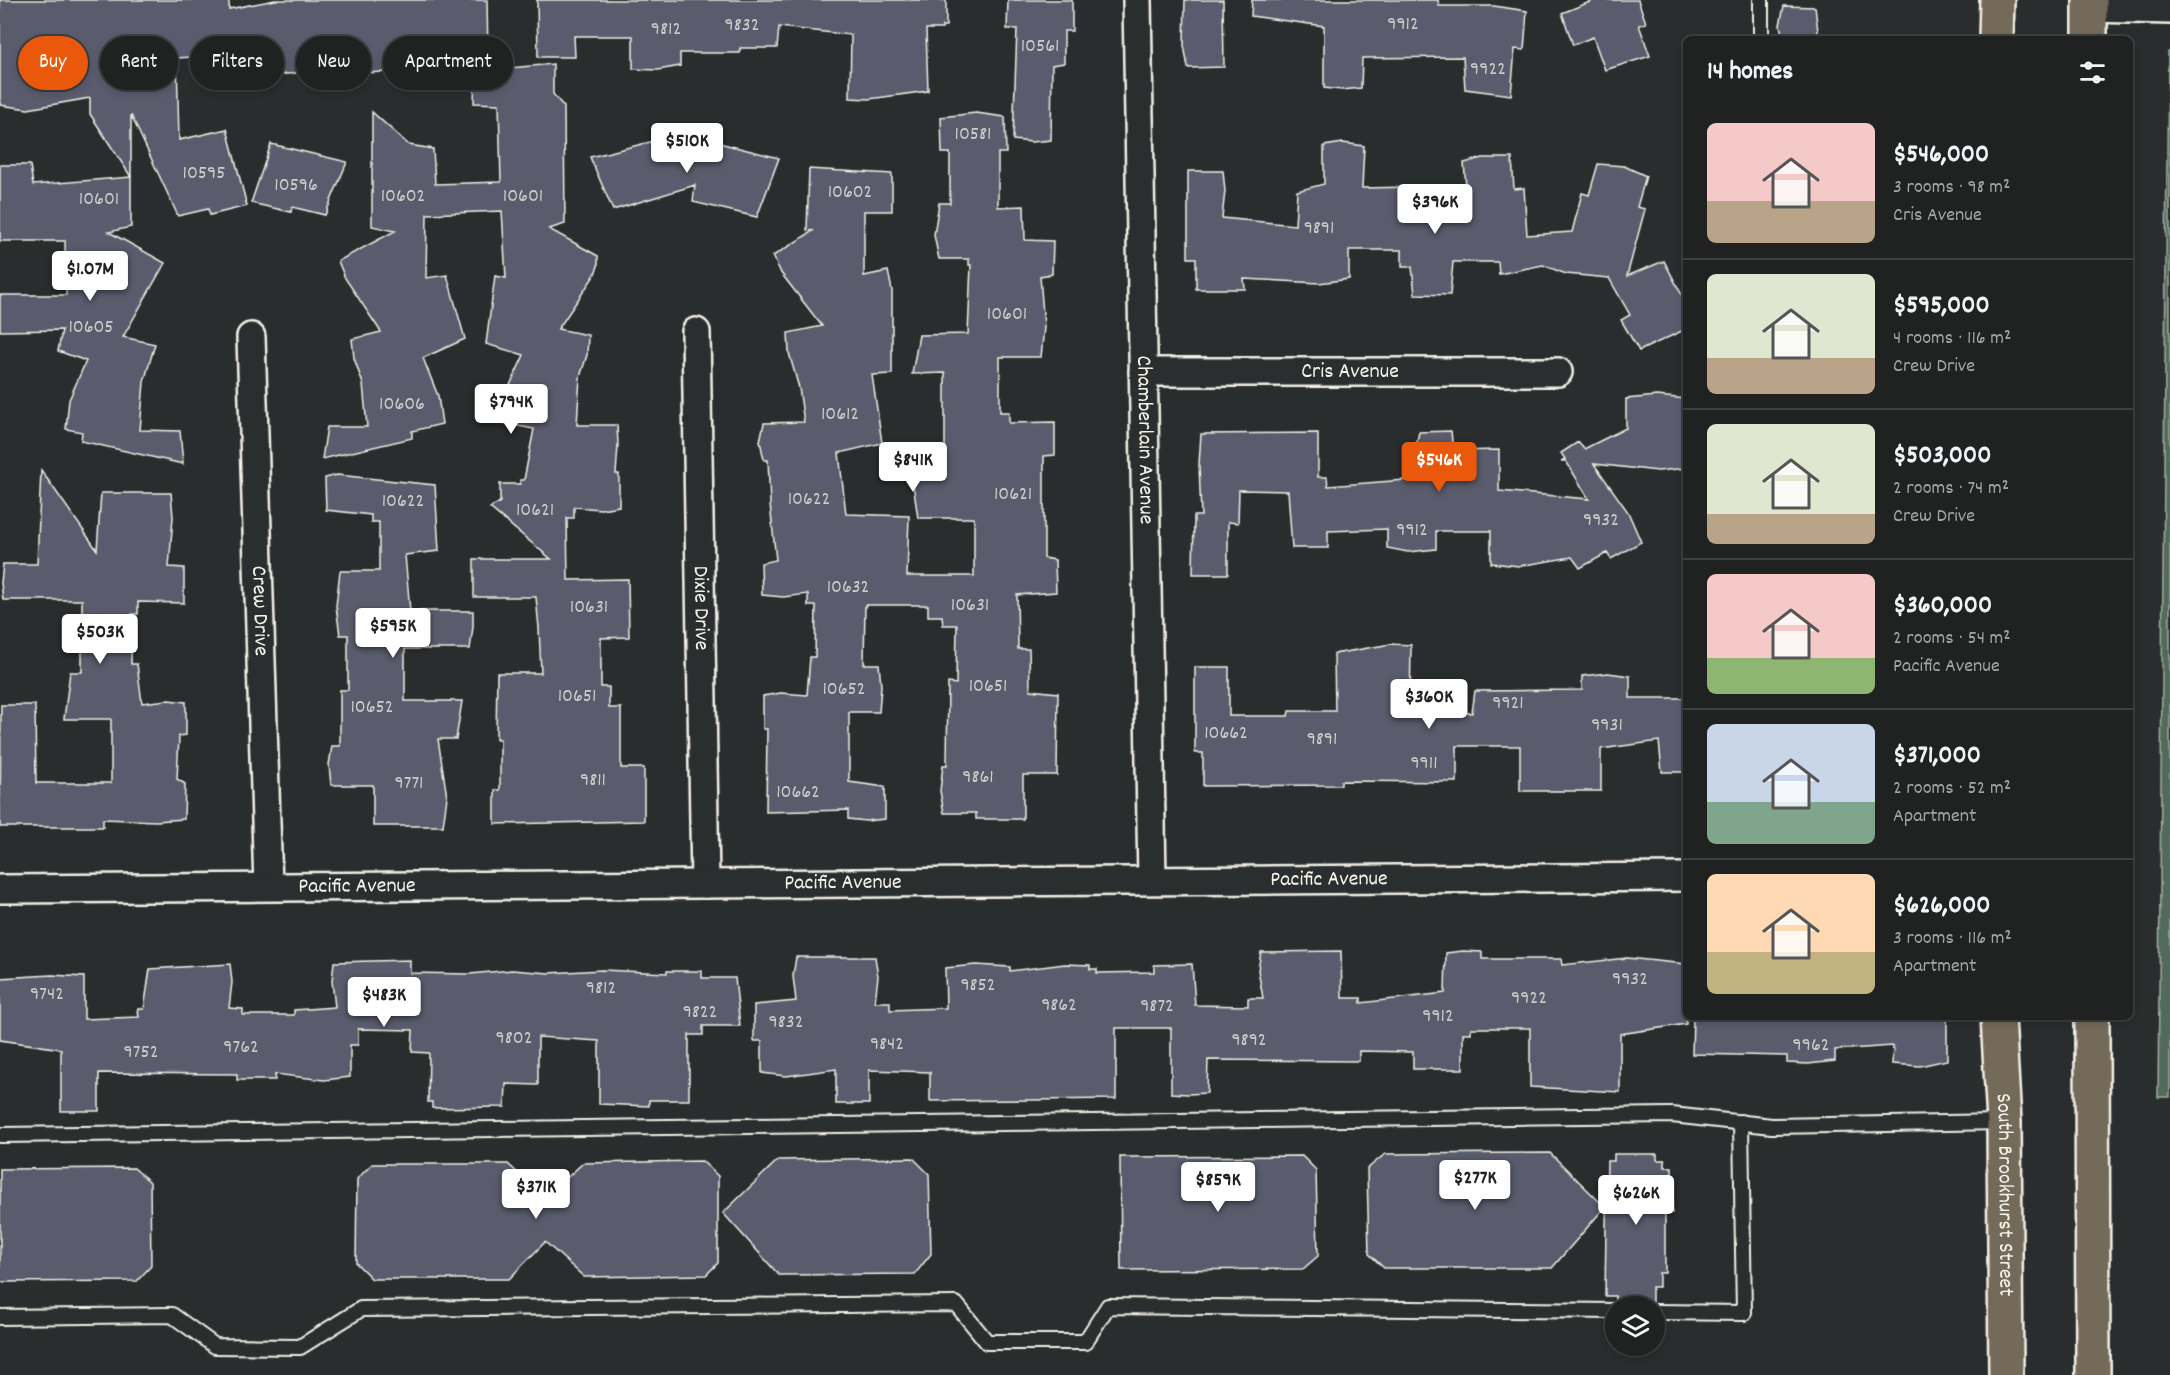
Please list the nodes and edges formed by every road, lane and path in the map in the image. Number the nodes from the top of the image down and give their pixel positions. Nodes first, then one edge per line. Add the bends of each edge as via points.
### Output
1 (1137, 0) edge
2 (1761, 0) edge
3 (1996, 0) edge
4 (2170, 10) edge
5 (2087, 12) edge
6 (1761, 36) edge
7 (1996, 36) edge
8 (696, 332) dead end
9 (251, 337) dead end
10 (1143, 372) junction
11 (1558, 372) dead end
12 (1683, 877) edge
13 (1152, 880) junction
14 (705, 884) junction
15 (268, 886) junction
16 (0, 889) edge
17 (1998, 1020) edge
18 (2092, 1020) edge
19 (1741, 1122) junction
20 (2004, 1122) junction
21 (0, 1135) edge
22 (1605, 1311) edge
23 (1665, 1312) edge
24 (0, 1317) edge
25 (2006, 1375) edge
26 (2093, 1375) edge

1 - 10 street, Chamberlain Avenue
2 - 6 lane
3 - 7 main road
4 - 5 street
8 - 14 street, Dixie Drive
9 - 15 street, Crew Drive
10 - 11 street, Cris Avenue
10 - 13 street, Chamberlain Avenue
12 - 13 street, Pacific Avenue
13 - 14 street, Pacific Avenue
14 - 15 street, Pacific Avenue
15 - 16 street, Pacific Avenue
17 - 20 main road, South Brookhurst Street
18 - 26 main road
19 - 20 lane via 1772,1126
19 - 21 lane via 1672,1115
19 - 23 lane via 1744,1313
20 - 25 main road, South Brookhurst Street
22 - 24 lane via 1108,1306 1085,1342 987,1342 956,1305 361,1309 300,1347 215,1346 172,1315

